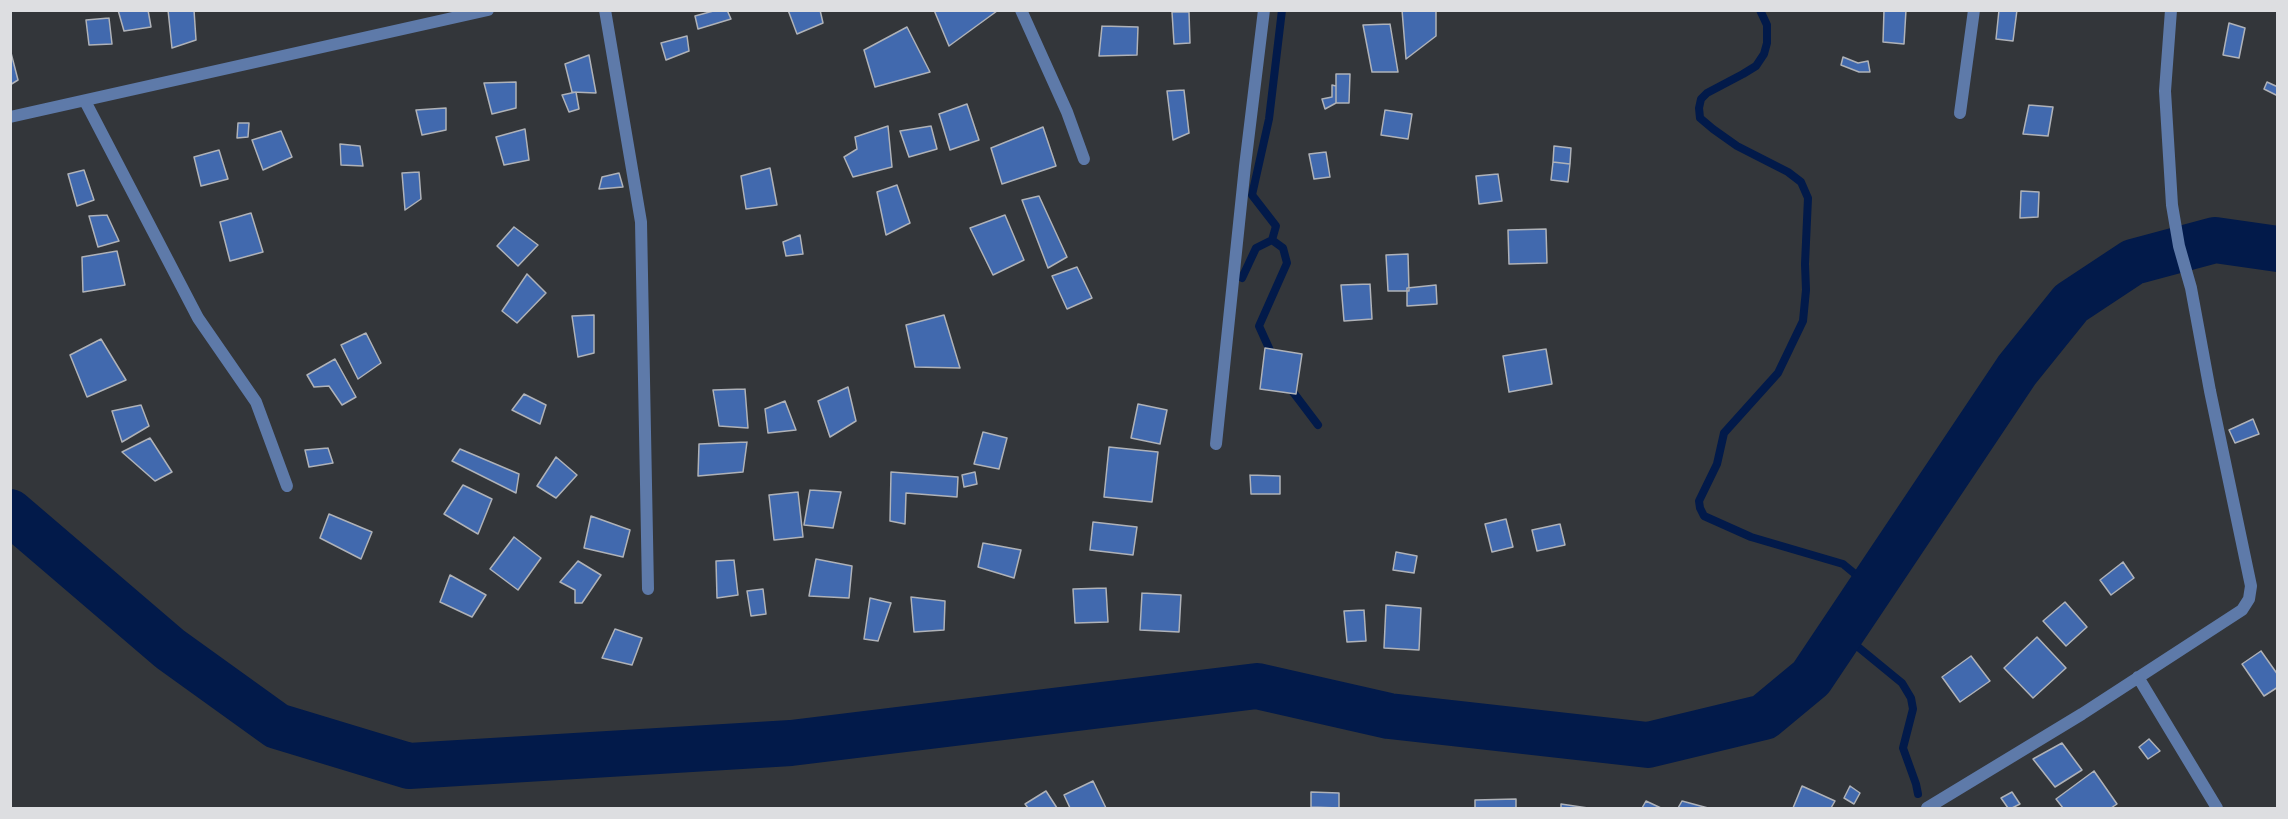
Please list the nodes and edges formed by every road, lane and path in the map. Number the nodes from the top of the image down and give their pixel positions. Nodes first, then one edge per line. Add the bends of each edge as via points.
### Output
1 (488, 10) edge
2 (605, 10) edge
3 (1021, 10) edge
4 (1264, 10) edge
5 (1974, 10) edge
6 (2170, 10) edge
7 (85, 101) junction
8 (1960, 113) dead end
9 (10, 117) edge
10 (1084, 159) dead end
11 (1216, 444) dead end
12 (287, 486) dead end
13 (648, 590) dead end
14 (2138, 677) junction
15 (1927, 808) edge
16 (2217, 808) edge

1 - 7 street
2 - 13 street via 641,222
3 - 10 street
4 - 11 street
5 - 8 street
6 - 14 street via 2165,91 2172,205 2251,586 2242,610
7 - 9 street
7 - 12 street via 198,318 256,402
14 - 15 street
14 - 16 street

